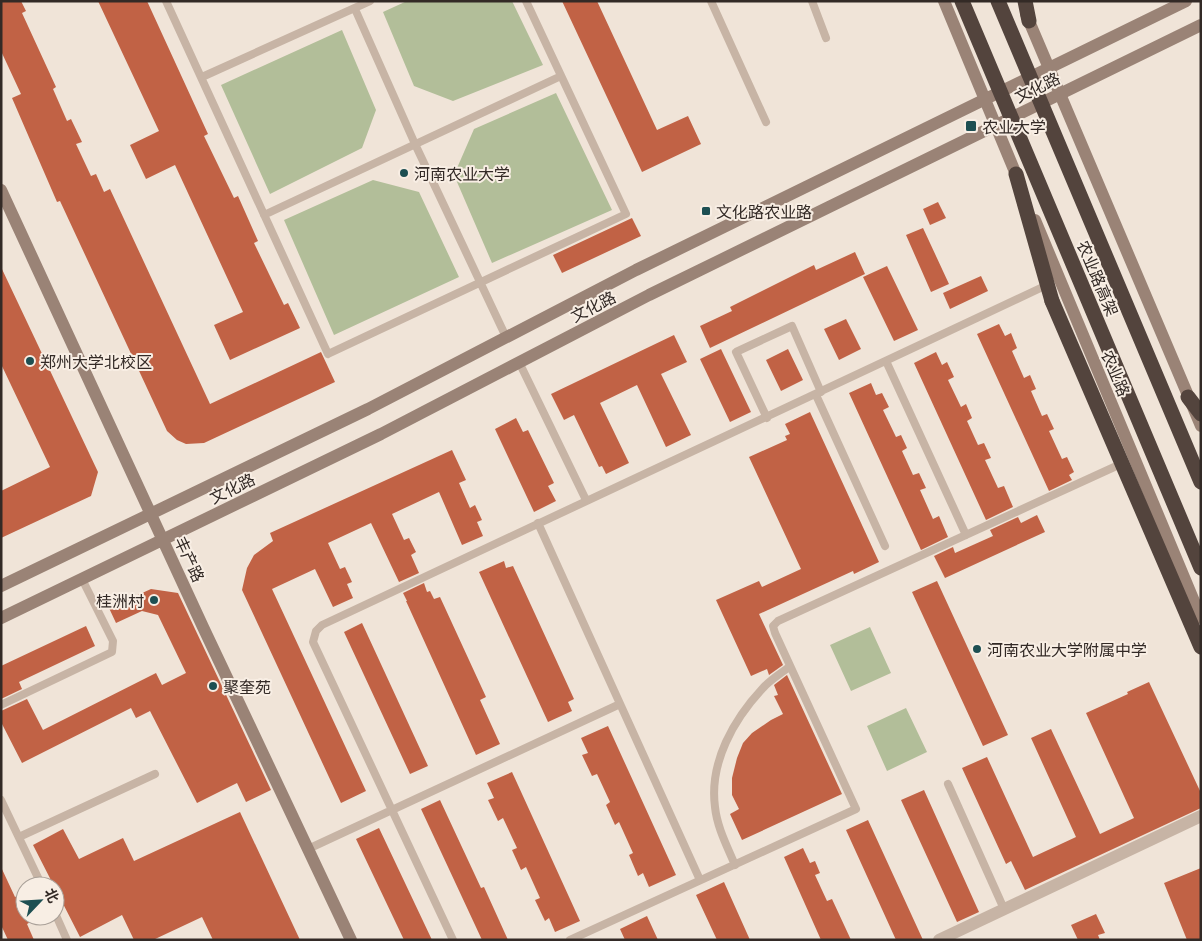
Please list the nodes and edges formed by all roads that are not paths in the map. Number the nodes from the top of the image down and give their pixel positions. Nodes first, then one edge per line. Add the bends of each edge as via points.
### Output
1 (166, 1) edge
2 (370, 1) edge
3 (526, 1) edge
4 (711, 1) edge
5 (812, 1) edge
6 (944, 1) edge
7 (962, 1) edge
8 (998, 1) edge
9 (1020, 1) edge
10 (1025, 1) edge
11 (1186, 1) edge
12 (355, 9) junction
13 (1029, 21) junction
14 (1201, 25) edge
15 (826, 38) dead end
16 (1049, 68) junction
17 (561, 76) junction
18 (202, 77) junction
19 (1060, 94) junction
20 (984, 99) junction
21 (766, 122) dead end
22 (995, 126) junction
23 (416, 144) junction
24 (1016, 174) junction
25 (1, 190) edge
26 (264, 215) junction
27 (480, 282) junction
28 (1048, 285) junction
29 (506, 337) junction
30 (519, 362) junction
31 (886, 362) junction
32 (818, 394) junction
33 (1188, 397) junction
34 (1201, 414) edge
35 (766, 418) junction
36 (1201, 426) edge
37 (1134, 458) junction
38 (1201, 482) edge
39 (586, 500) junction
40 (151, 514) junction
41 (538, 523) junction
42 (966, 535) junction
43 (163, 540) junction
44 (884, 546) dead end
45 (1201, 568) edge
46 (82, 579) junction
47 (1, 586) edge
48 (1, 618) edge
49 (1201, 618) edge
50 (1201, 646) edge
51 (790, 666) junction
52 (620, 704) junction
53 (1, 705) edge
54 (155, 774) dead end
55 (948, 784) dead end
56 (1, 800) edge
57 (392, 809) junction
58 (1201, 816) edge
59 (19, 837) junction
60 (308, 849) junction
61 (735, 865) junction
62 (37, 876) edge
63 (700, 880) junction
64 (1004, 909) junction
65 (61, 926) edge
66 (68, 940) edge
67 (351, 940) edge
68 (453, 940) edge
69 (570, 940) edge
70 (939, 940) edge

1 - 18 lane
2 - 12 lane
3 - 17 lane
4 - 21 lane
5 - 15 lane
6 - 20 main road, 农业路
7 - 45 highway, 农业路高架, bridge
8 - 38 highway, 农业路高架, bridge
9 - 13 main road
10 - 13 highway
11 - 16 main road, 文化路
12 - 18 lane
12 - 23 lane
13 - 16 main road
14 - 19 main road, 文化路
16 - 19 main road
16 - 20 main road, 文化路
17 - 23 lane
17 - 27 lane via 626,214
18 - 26 lane
19 - 22 main road, 文化路
19 - 33 main road
20 - 22 main road, 农业路
20 - 29 main road, 文化路
22 - 24 main road, 农业路
22 - 30 main road, 文化路 via 658,290
23 - 26 lane
23 - 27 lane
24 - 28 highway
24 - 37 main road, 农业路
25 - 40 main road, 丰产路
26 - 27 lane via 328,354
27 - 29 lane
28 - 31 lane
28 - 50 highway, bridge via 1052,301
29 - 40 main road, 文化路 via 368,409
30 - 39 lane
30 - 43 main road, 文化路
31 - 32 lane
31 - 42 lane
32 - 35 lane
32 - 35 lane via 792,326 736,352
32 - 44 lane
33 - 34 highway
33 - 36 main road
35 - 39 lane
37 - 42 lane
37 - 49 main road, 农业路
39 - 41 lane
40 - 43 main road, 丰产路
40 - 47 main road, 文化路
41 - 52 lane
41 - 57 lane via 322,625 316,631 313,642
42 - 51 lane via 778,621 773,626
43 - 46 main road, 文化路
43 - 60 main road, 丰产路
46 - 48 main road, 文化路
46 - 53 lane via 112,641 112,652
51 - 61 lane via 764,686 737,721 724,747 714,779 715,808
51 - 61 lane via 856,809
52 - 57 lane
52 - 63 lane
54 - 59 lane
55 - 64 lane
56 - 59 lane
57 - 60 lane
57 - 68 lane
58 - 64 street
59 - 62 lane
60 - 67 main road, 丰产路
61 - 63 lane
63 - 69 lane
64 - 70 street
65 - 66 lane

